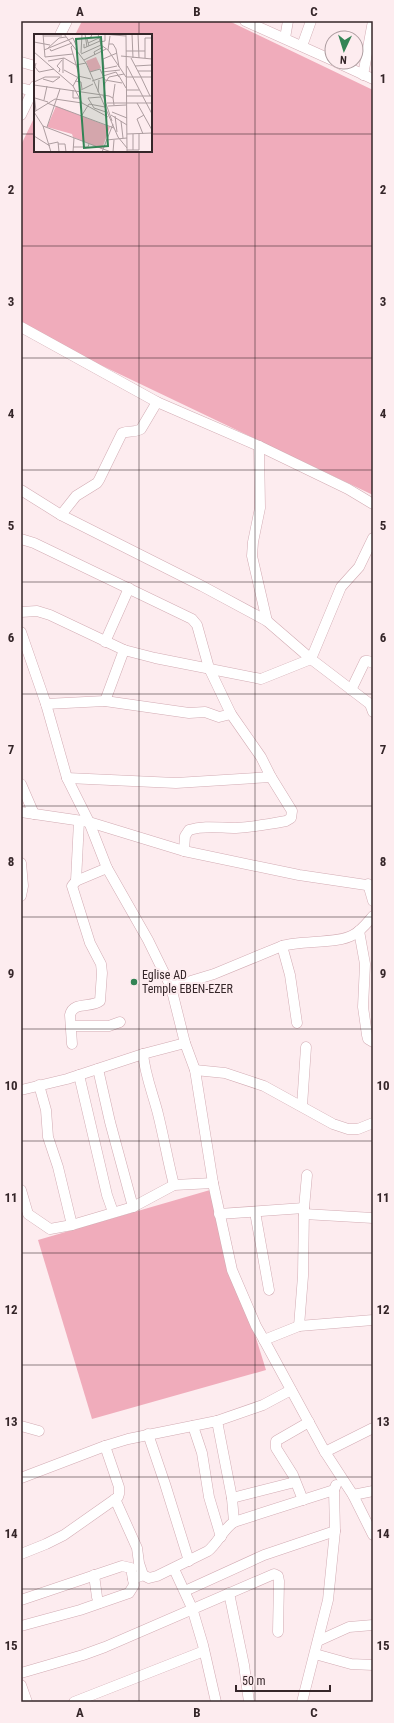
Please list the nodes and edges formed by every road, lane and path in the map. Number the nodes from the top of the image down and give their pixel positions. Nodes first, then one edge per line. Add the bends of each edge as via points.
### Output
1 (68, 21) edge
2 (246, 21) edge
3 (288, 21) edge
4 (311, 21) edge
5 (373, 21) edge
6 (61, 34) edge
7 (285, 38) junction
8 (302, 46) junction
9 (324, 56) edge
10 (21, 62) edge
11 (34, 66) edge
12 (353, 70) edge
13 (363, 75) junction
14 (373, 79) edge
15 (21, 88) edge
16 (34, 88) edge
17 (21, 115) edge
18 (21, 327) edge
19 (157, 402) junction
20 (259, 446) junction
21 (21, 490) edge
22 (373, 504) edge
23 (61, 515) junction
24 (21, 538) edge
25 (373, 538) edge
26 (129, 588) junction
27 (21, 612) edge
28 (267, 621) junction
29 (21, 632) edge
30 (105, 642) junction
31 (124, 650) junction
32 (311, 659) junction
33 (373, 663) edge
34 (209, 668) junction
35 (351, 690) junction
36 (104, 701) junction
37 (46, 704) junction
38 (372, 707) edge
39 (231, 714) junction
40 (271, 777) junction
41 (67, 778) junction
42 (21, 784) edge
43 (21, 812) edge
44 (34, 814) junction
45 (84, 821) junction
46 (184, 851) junction
47 (21, 863) edge
48 (106, 868) junction
49 (76, 881) junction
50 (370, 885) edge
51 (22, 890) edge
52 (373, 901) edge
53 (373, 916) edge
54 (359, 931) junction
55 (282, 946) junction
56 (171, 987) junction
57 (120, 1022) dead end
58 (297, 1023) dead end
59 (71, 1026) junction
60 (373, 1042) edge
61 (185, 1043) junction
62 (72, 1044) dead end
63 (306, 1047) dead end
64 (144, 1054) junction
65 (98, 1069) junction
66 (195, 1070) junction
67 (79, 1075) junction
68 (39, 1085) junction
69 (21, 1090) edge
70 (302, 1106) junction
71 (373, 1123) edge
72 (307, 1175) dead end
73 (213, 1183) junction
74 (174, 1185) junction
75 (21, 1190) edge
76 (133, 1207) junction
77 (304, 1211) junction
78 (113, 1212) junction
79 (255, 1212) junction
80 (219, 1214) junction
81 (373, 1218) edge
82 (72, 1225) junction
83 (269, 1290) dead end
84 (373, 1320) edge
85 (299, 1326) junction
86 (264, 1340) junction
87 (291, 1390) junction
88 (216, 1421) junction
89 (309, 1422) junction
90 (21, 1426) edge
91 (193, 1426) junction
92 (373, 1428) edge
93 (39, 1431) dead end
94 (148, 1434) junction
95 (105, 1446) junction
96 (325, 1452) junction
97 (341, 1477) junction
98 (21, 1478) edge
99 (295, 1482) junction
100 (334, 1490) junction
101 (373, 1491) edge
102 (353, 1495) junction
103 (232, 1498) junction
104 (115, 1499) junction
105 (303, 1500) junction
106 (234, 1522) junction
107 (335, 1531) junction
108 (373, 1535) edge
109 (221, 1537) junction
110 (21, 1554) edge
111 (189, 1562) junction
112 (174, 1569) junction
113 (94, 1575) junction
114 (143, 1575) junction
115 (133, 1578) junction
116 (185, 1591) junction
117 (229, 1593) junction
118 (21, 1600) edge
119 (99, 1603) junction
120 (192, 1608) junction
121 (373, 1625) edge
122 (21, 1626) edge
123 (278, 1632) dead end
124 (318, 1641) junction
125 (204, 1651) junction
126 (315, 1654) junction
127 (373, 1665) edge
128 (21, 1673) edge
129 (21, 1685) edge
130 (27, 1702) edge
131 (74, 1702) edge
132 (216, 1702) edge
133 (249, 1702) edge
134 (302, 1702) edge

1 - 6 street
2 - 7 street
3 - 7 street
4 - 8 street
5 - 13 street
7 - 8 street
8 - 9 street
10 - 11 street
12 - 13 street
13 - 14 street
15 - 16 street
16 - 17 street
18 - 19 street
19 - 20 street
19 - 23 street via 141,429 137,432 122,433 97,483 76,496
20 - 22 street via 348,489
20 - 28 street via 260,508 252,556
21 - 23 street
23 - 28 street
24 - 26 street
25 - 32 street via 359,567 341,586
26 - 30 street
26 - 34 street via 192,619 197,625
27 - 30 street via 36,611 50,615
28 - 32 street
29 - 37 street
30 - 31 street
31 - 34 street
31 - 36 street
32 - 34 street via 261,679 231,675
32 - 35 street
33 - 35 street via 365,661
34 - 39 street
35 - 38 street
36 - 37 street
36 - 39 street via 205,712 219,717
37 - 41 street
39 - 40 street via 261,757
40 - 41 street via 176,783
40 - 46 street via 292,811 291,818 248,827 196,827 186,832
41 - 45 street
42 - 44 street
43 - 44 street
44 - 45 street
45 - 46 street
45 - 48 street
45 - 49 street
46 - 50 street via 299,875
47 - 51 street
48 - 49 street
48 - 56 street via 148,940
49 - 59 street via 72,886 90,943 101,964 102,991 98,1003 76,1007 71,1011
50 - 52 street
53 - 54 street
54 - 55 street via 345,938
54 - 60 street via 365,964 363,1007 368,1039
55 - 56 street via 214,974
55 - 58 street via 290,975
56 - 61 street
57 - 59 street via 109,1026
59 - 62 street
61 - 64 street
61 - 66 street
63 - 70 street
64 - 65 street
64 - 74 street via 149,1085
65 - 67 street
65 - 76 street
66 - 70 street via 225,1073 257,1084
66 - 73 street
67 - 68 street
67 - 78 street
68 - 69 street
68 - 82 street via 46,1110 48,1137
70 - 71 street via 333,1124 348,1129 358,1130
72 - 77 street
73 - 74 street
73 - 80 street
74 - 76 street
75 - 82 street via 28,1214 44,1226 52,1229
76 - 78 street
77 - 79 street
77 - 81 street
77 - 85 street
78 - 82 street
79 - 80 street
79 - 83 street
80 - 86 street via 232,1270
84 - 85 street
85 - 86 street
86 - 87 street
87 - 88 street via 263,1405
87 - 89 street
88 - 91 street
88 - 103 street
89 - 96 street
89 - 99 street via 276,1441 276,1448
90 - 93 street
91 - 94 street
91 - 109 street via 202,1453 210,1502
92 - 96 street
94 - 95 street
94 - 111 street
95 - 98 street
95 - 104 street via 119,1487 119,1494
96 - 97 street
97 - 100 street
97 - 102 street
99 - 103 street
99 - 105 street
100 - 105 street
100 - 107 street
101 - 102 street
102 - 108 street
103 - 106 street
104 - 110 street via 64,1535
104 - 114 street via 137,1548
105 - 106 street
106 - 109 street via 226,1528
107 - 116 street via 264,1554
107 - 124 street via 328,1600
109 - 111 street via 215,1546
111 - 112 street
112 - 114 street via 149,1578
112 - 116 street
113 - 115 street via 126,1566 131,1568
113 - 118 street
113 - 119 street
114 - 115 street
115 - 119 street via 134,1585 129,1593
116 - 120 street
117 - 120 street
117 - 123 street via 266,1576 278,1576
117 - 133 street
119 - 122 street
120 - 125 street
120 - 128 street via 83,1655
121 - 124 street via 350,1627
124 - 126 street
125 - 131 street
125 - 132 street
126 - 127 street via 350,1664
126 - 134 street
129 - 130 street

